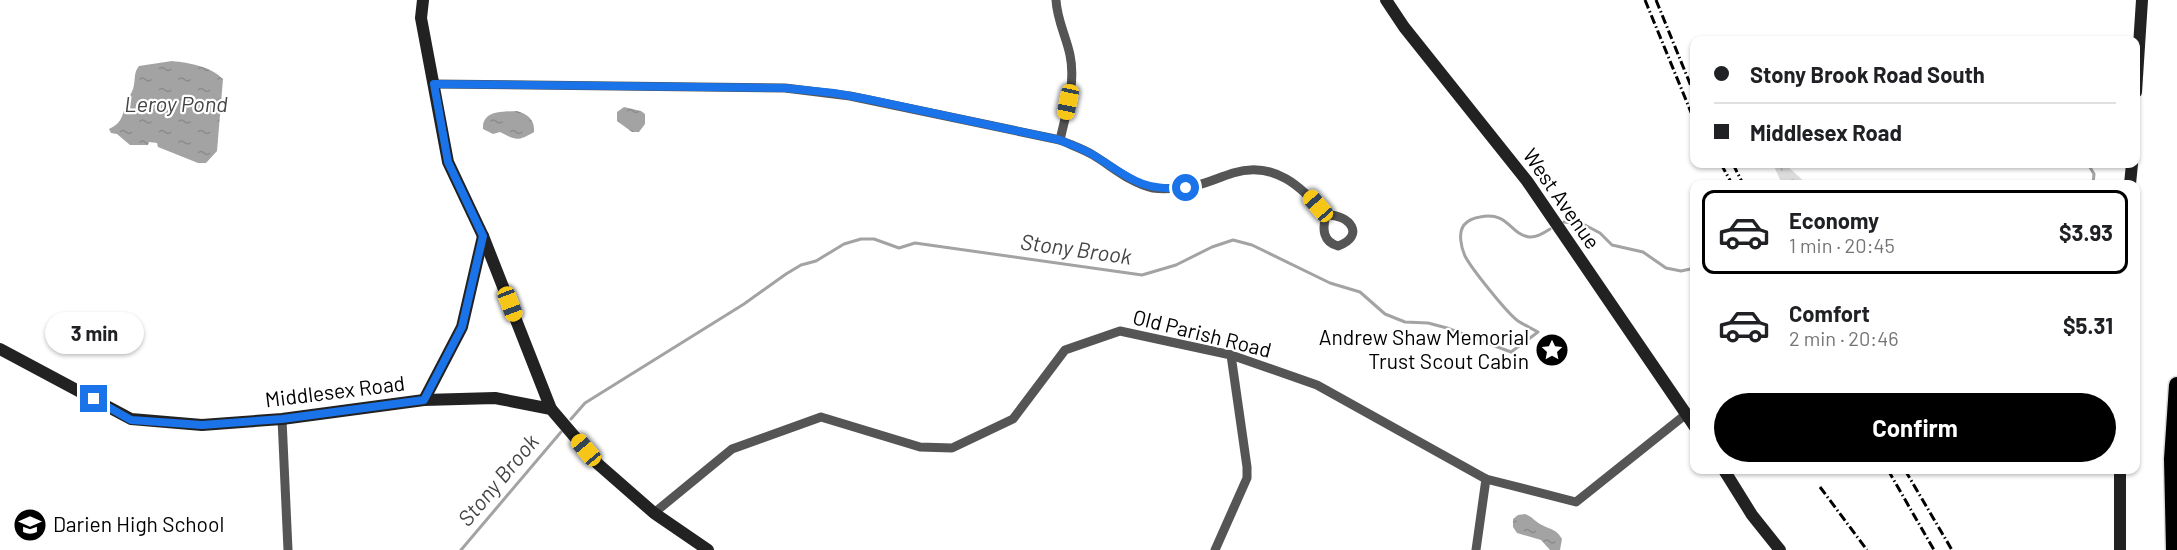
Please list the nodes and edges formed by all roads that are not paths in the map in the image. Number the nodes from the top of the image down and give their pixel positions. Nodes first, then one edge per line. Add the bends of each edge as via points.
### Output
1 (423, 0) edge
2 (1056, 0) edge
3 (1386, 0) edge
4 (2142, 0) edge
5 (2140, 36) edge
6 (434, 84) junction
7 (1060, 140) junction
8 (1326, 215) dead end
9 (483, 236) junction
10 (0, 349) edge
11 (1231, 355) junction
12 (2177, 385) edge
13 (424, 400) junction
14 (551, 409) junction
15 (1685, 415) junction
16 (282, 419) junction
17 (1690, 421) edge
18 (1726, 474) edge
19 (2120, 474) edge
20 (1486, 479) junction
21 (654, 513) junction
22 (288, 550) edge
23 (708, 550) edge
24 (1215, 550) edge
25 (1476, 550) edge
26 (1780, 550) edge
27 (2120, 550) edge
28 (2174, 550) edge

1 - 6 main road via 421,18
2 - 7 street via 1071,76
3 - 15 main road, West Avenue via 1527,181
4 - 5 main road
6 - 7 street via 785,88 850,96
6 - 9 main road via 448,162
7 - 8 street via 1093,154 1137,183 1154,188 1186,188 1235,172 1272,171 1294,182
9 - 13 main road via 462,327
9 - 14 main road
10 - 16 main road, Middlesex Road via 131,420 202,425
11 - 20 street, Old Parish Road via 1317,385
11 - 21 street, Old Parish Road via 1120,331 1065,350 1013,419 952,448 920,447 820,417 732,449
11 - 24 street via 1247,478
12 - 28 highway via 2172,467
13 - 14 main road, Middlesex Road via 495,398
13 - 16 main road, Middlesex Road
14 - 21 main road via 598,464
15 - 17 main road, West Avenue
15 - 20 street, Old Parish Road via 1576,502
16 - 22 street
18 - 26 main road
19 - 27 main road
20 - 25 street
21 - 23 main road

